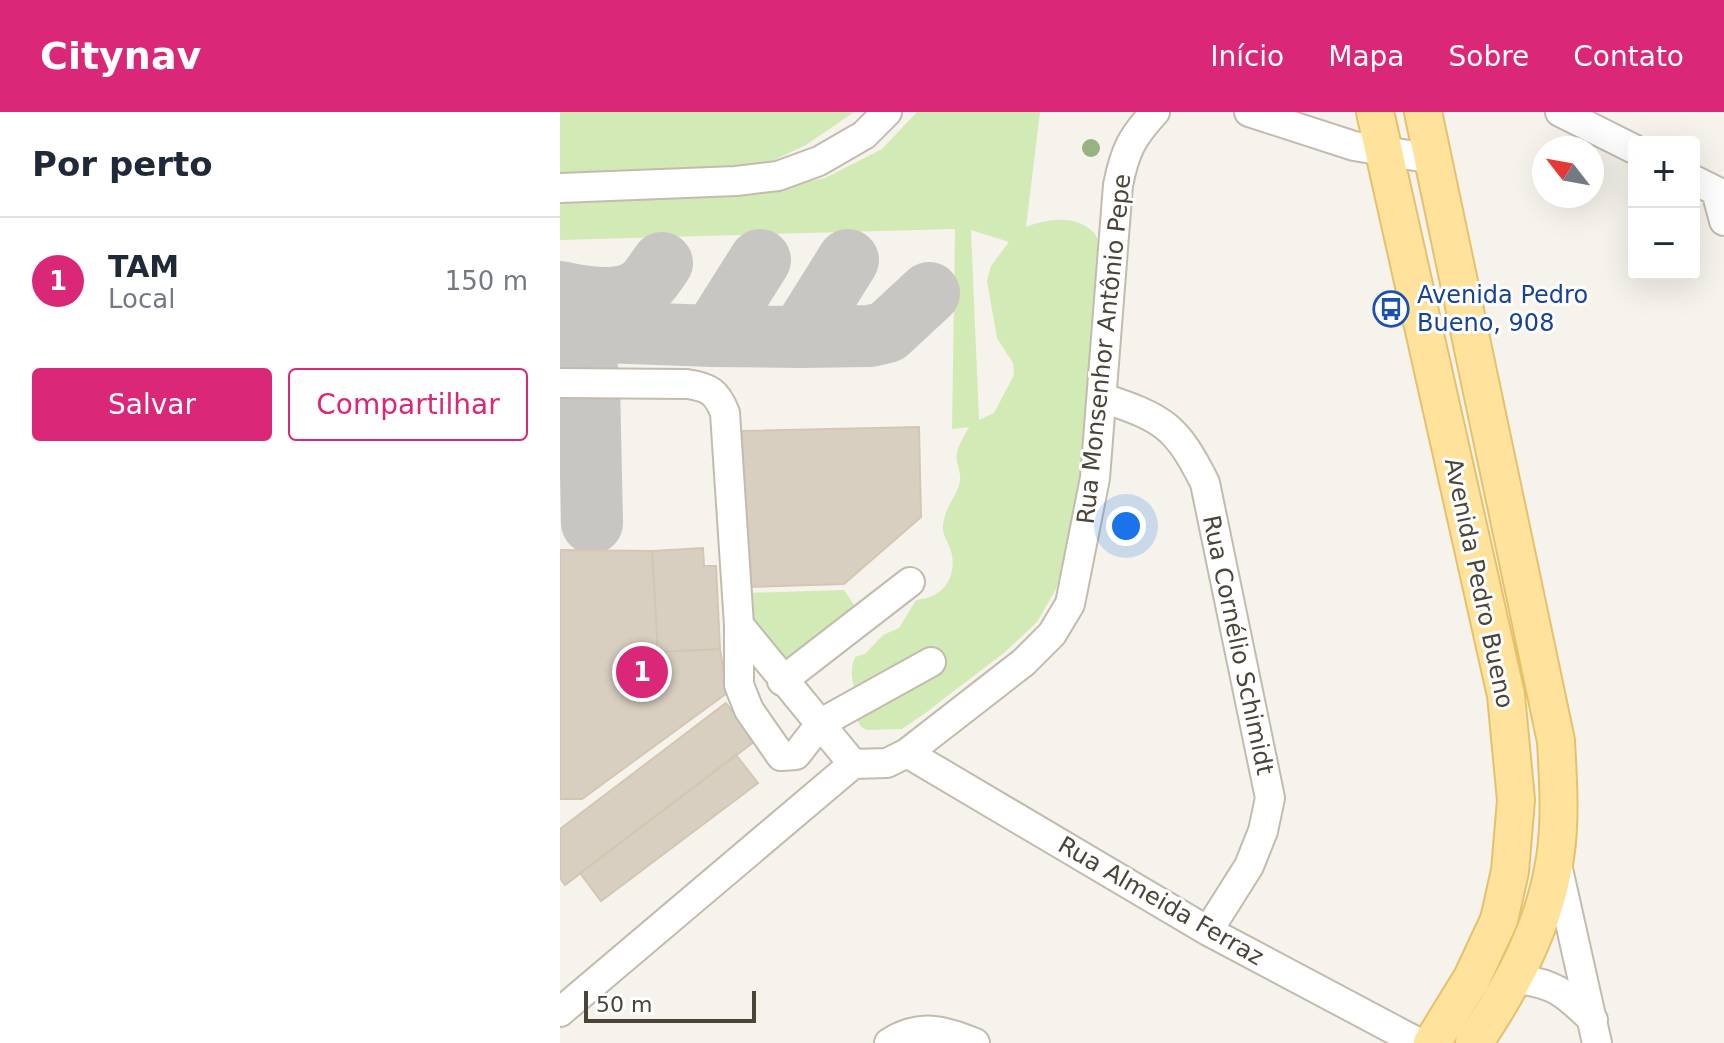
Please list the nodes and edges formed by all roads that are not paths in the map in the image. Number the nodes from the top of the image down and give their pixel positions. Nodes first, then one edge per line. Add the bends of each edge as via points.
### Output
1 (887, 112) edge
2 (1155, 112) edge
3 (1249, 112) edge
4 (1375, 112) edge
5 (1423, 112) edge
6 (1560, 112) edge
7 (1628, 146) edge
8 (1383, 152) junction
9 (1433, 159) junction
10 (1711, 185) edge
11 (560, 188) edge
12 (1724, 221) edge
13 (560, 383) edge
14 (1103, 398) junction
15 (910, 582) dead end
16 (739, 625) junction
17 (931, 662) dead end
18 (782, 681) junction
19 (821, 723) junction
20 (907, 753) junction
21 (853, 764) junction
22 (1556, 858) junction
23 (1208, 931) junction
24 (1514, 979) junction
25 (560, 1012) edge
26 (1595, 1032) edge
27 (889, 1043) edge
28 (975, 1043) edge
29 (1419, 1043) edge
30 (1432, 1043) edge
31 (1474, 1043) edge

1 - 11 street via 864,135 819,161 778,176
2 - 14 street, Rua Monsenhor Antônio Pepe via 1125,152 1118,185
3 - 8 street
4 - 8 main road, Avenida Pedro Bueno
5 - 9 main road, Avenida Pedro Bueno
6 - 7 street
8 - 9 street
8 - 30 main road, Avenida Pedro Bueno via 1506,695 1516,800 1510,871 1499,920 1472,978
9 - 22 main road, Avenida Pedro Bueno via 1556,741
10 - 12 street
13 - 16 street via 687,384 719,396 725,413
14 - 20 street, Rua Monsenhor Antônio Pepe via 1095,478 1070,604 1052,634 1024,662
14 - 23 street, Rua Cornélio Schimidt via 1145,412 1167,426 1187,448 1205,483 1260,746 1270,798 1263,831 1249,866
15 - 18 street
16 - 18 street
16 - 19 street via 739,685 749,710 781,756 796,755
17 - 19 street
18 - 19 street
19 - 21 street
20 - 21 street, Rua Monsenhor Antônio Pepe via 887,763
20 - 23 street, Rua Almeida Ferraz
21 - 25 street
22 - 24 main road, Avenida Pedro Bueno via 1543,913
22 - 26 street
23 - 29 street, Rua Almeida Ferraz
24 - 26 street via 1565,993
24 - 31 main road, Avenida Pedro Bueno
27 - 28 street via 918,1030 952,1033

